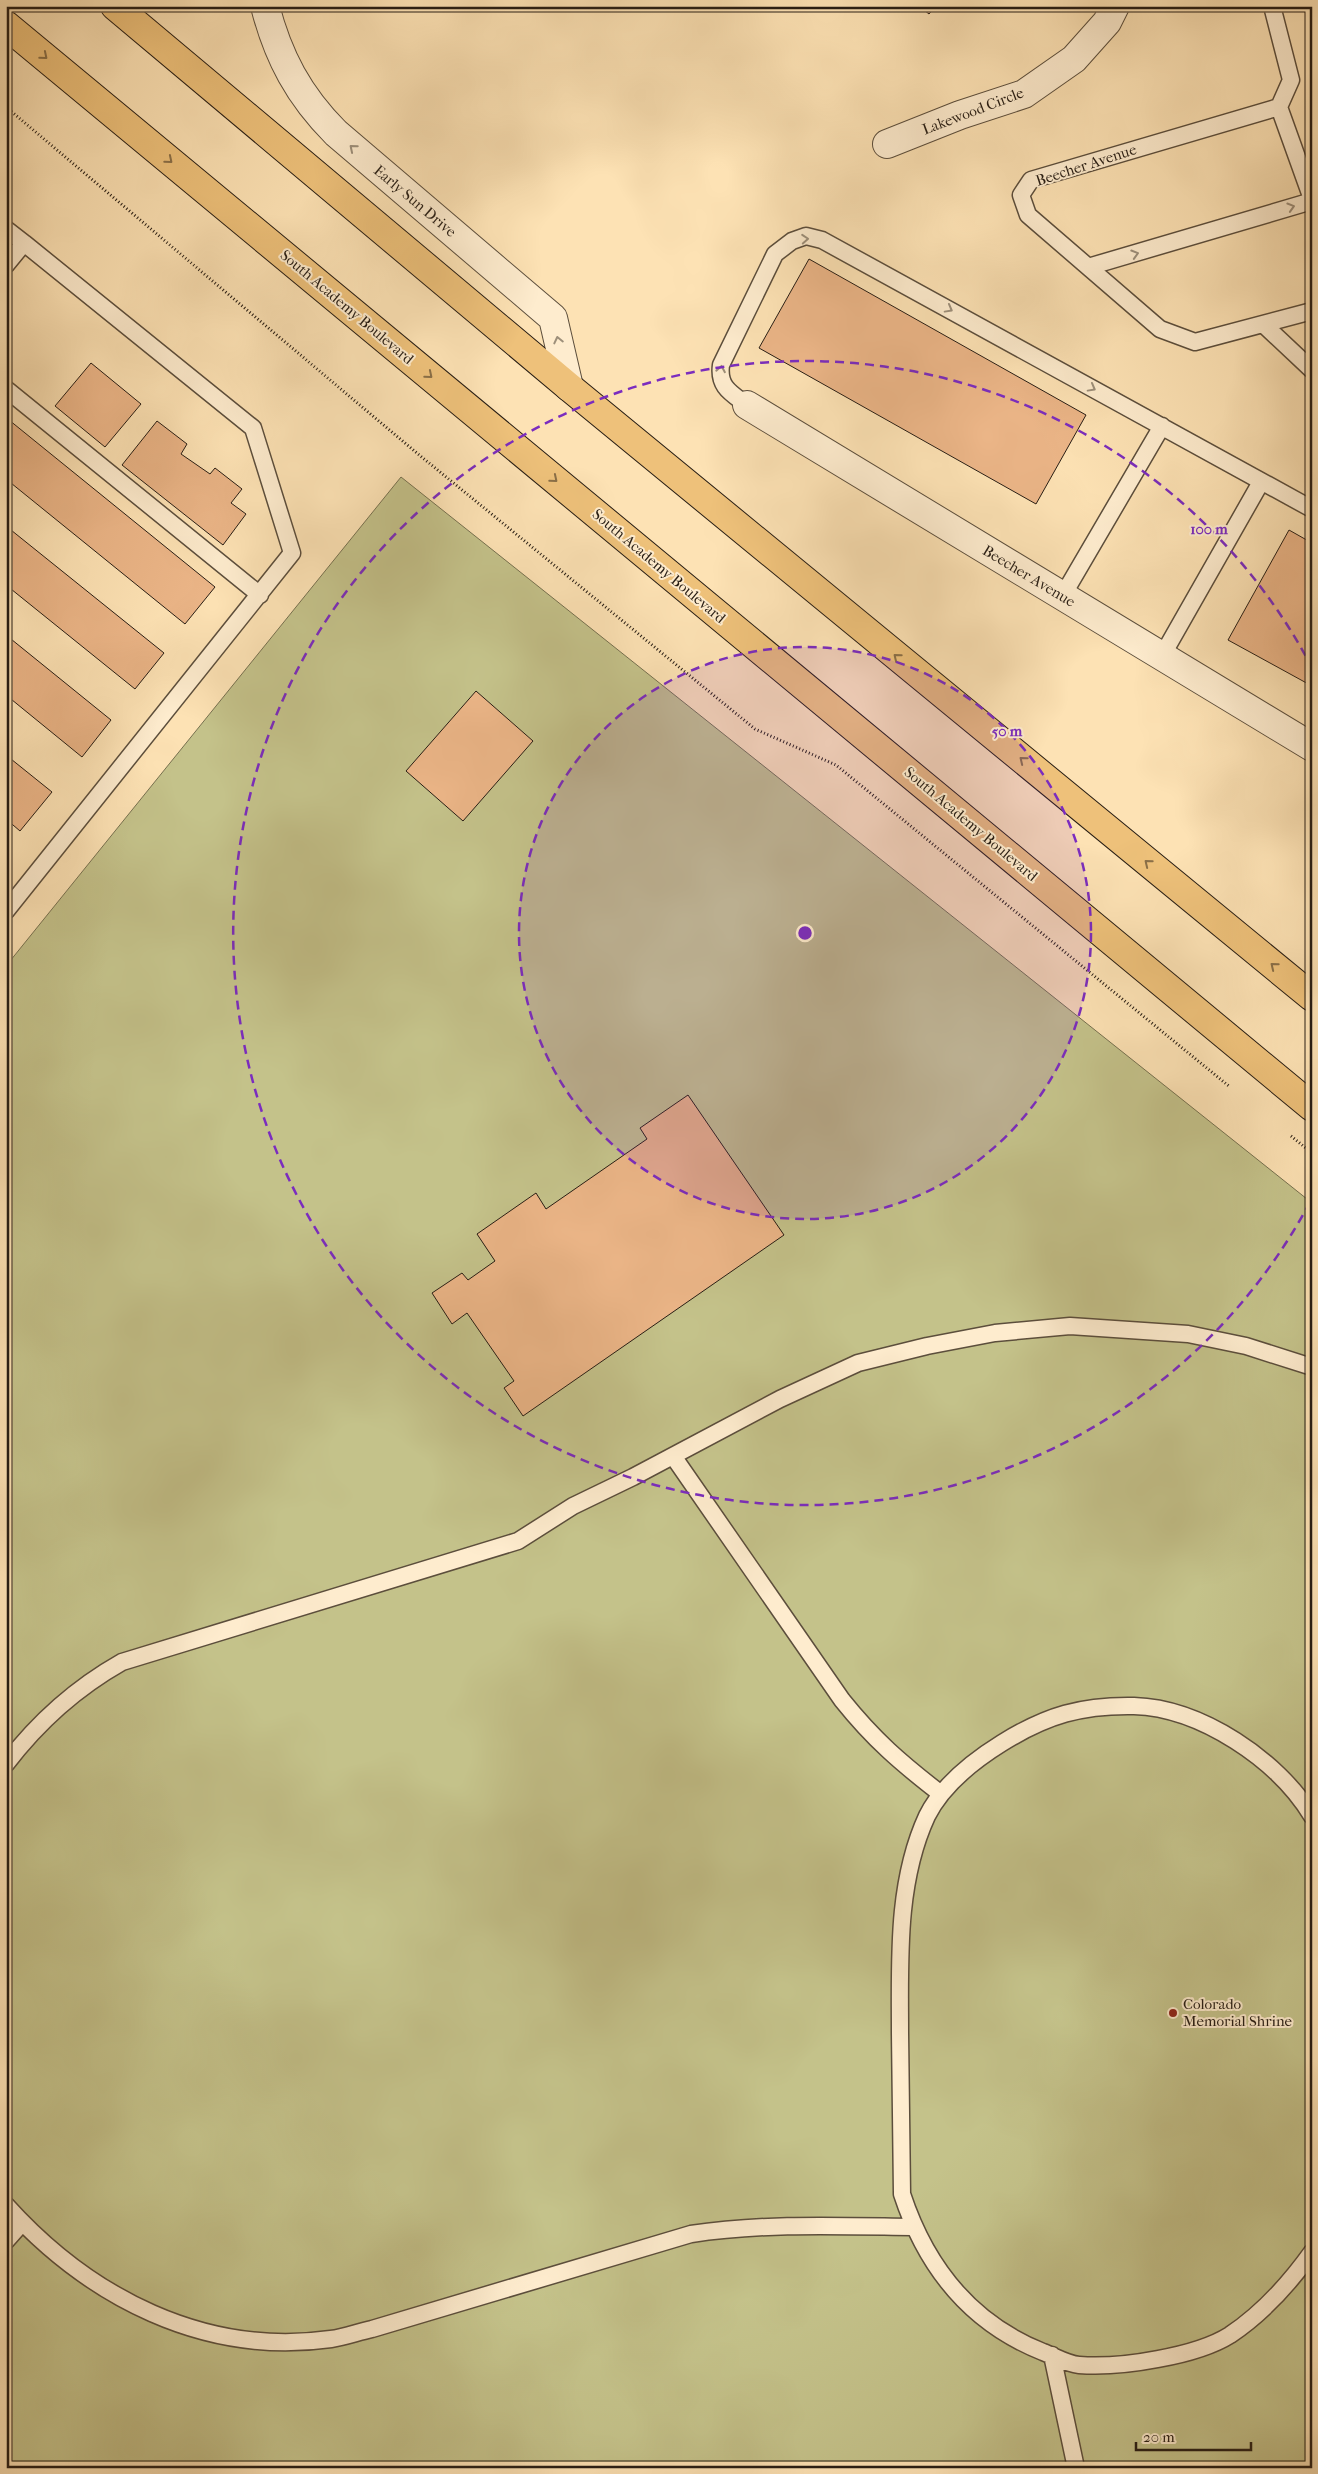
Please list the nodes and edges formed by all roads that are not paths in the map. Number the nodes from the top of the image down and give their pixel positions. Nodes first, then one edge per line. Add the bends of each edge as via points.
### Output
1 (115, 6) edge
2 (265, 6) edge
3 (1115, 6) edge
4 (1272, 6) edge
5 (6, 25) edge
6 (1279, 108) junction
7 (887, 144) dead end
8 (1312, 200) edge
9 (6, 229) edge
10 (24, 243) junction
11 (6, 265) edge
12 (1088, 267) junction
13 (1312, 311) edge
14 (1263, 324) junction
15 (1312, 370) edge
16 (569, 387) junction
17 (6, 389) edge
18 (747, 405) joint
19 (1162, 426) junction
20 (1262, 482) junction
21 (1312, 509) edge
22 (260, 595) junction
23 (1062, 596) junction
24 (1162, 656) junction
25 (1312, 747) edge
26 (6, 911) edge
27 (1312, 997) edge
28 (1312, 1107) edge
29 (1312, 1367) edge
30 (673, 1456) junction
31 (6, 1764) edge
32 (941, 1794) junction
33 (1312, 1816) edge
34 (6, 2204) edge
35 (22, 2223) junction
36 (912, 2227) junction
37 (6, 2241) edge
38 (1312, 2252) edge
39 (1052, 2356) junction
40 (1076, 2468) edge

1 - 16 highway
16 -> 2 street, Early Sun Drive via 553,318 312,110 273,38
3 - 7 street, Lakewood Circle via 1108,22 1074,59 1024,94
4 - 6 lane via 1291,80
5 -> 28 highway, South Academy Boulevard
6 - 8 lane
6 - 12 lane, Beecher Avenue via 1031,180 1021,196 1028,215
12 -> 8 lane
9 - 10 lane
10 - 11 lane
10 - 22 lane via 252,428 292,553
12 - 14 lane, Beecher Avenue via 1160,329 1195,342
13 - 14 lane, Beecher Avenue
14 - 15 lane
27 -> 16 highway
17 - 22 lane
18 -> 19 lane via 722,386 719,376 721,364 776,254 792,240 806,236 822,240
18 - 23 street, Beecher Avenue
19 - 20 lane
19 - 23 lane
20 - 21 lane
20 - 24 lane
22 - 26 lane
23 - 24 street, Beecher Avenue
24 - 25 street, Beecher Avenue
29 - 30 lane via 1246,1346 1188,1334 1070,1326 995,1334 926,1346 858,1363 780,1399
30 - 31 lane via 573,1506 518,1542 122,1662 97,1676 64,1702 38,1726
30 - 32 lane via 842,1700 891,1755
32 - 33 lane via 949,1783 994,1748 1028,1727 1074,1710 1149,1707 1184,1716 1247,1748 1276,1772
32 - 36 lane via 928,1815 904,1894 900,1959 902,2194
34 - 35 lane
35 - 36 lane via 59,2257 131,2304 176,2324 224,2336 278,2342 331,2339 372,2329 691,2234 783,2225
35 - 37 lane
36 - 39 lane via 958,2296 991,2323
38 - 39 lane via 1262,2312 1228,2336 1181,2354 1128,2365 1077,2365
39 - 40 lane

